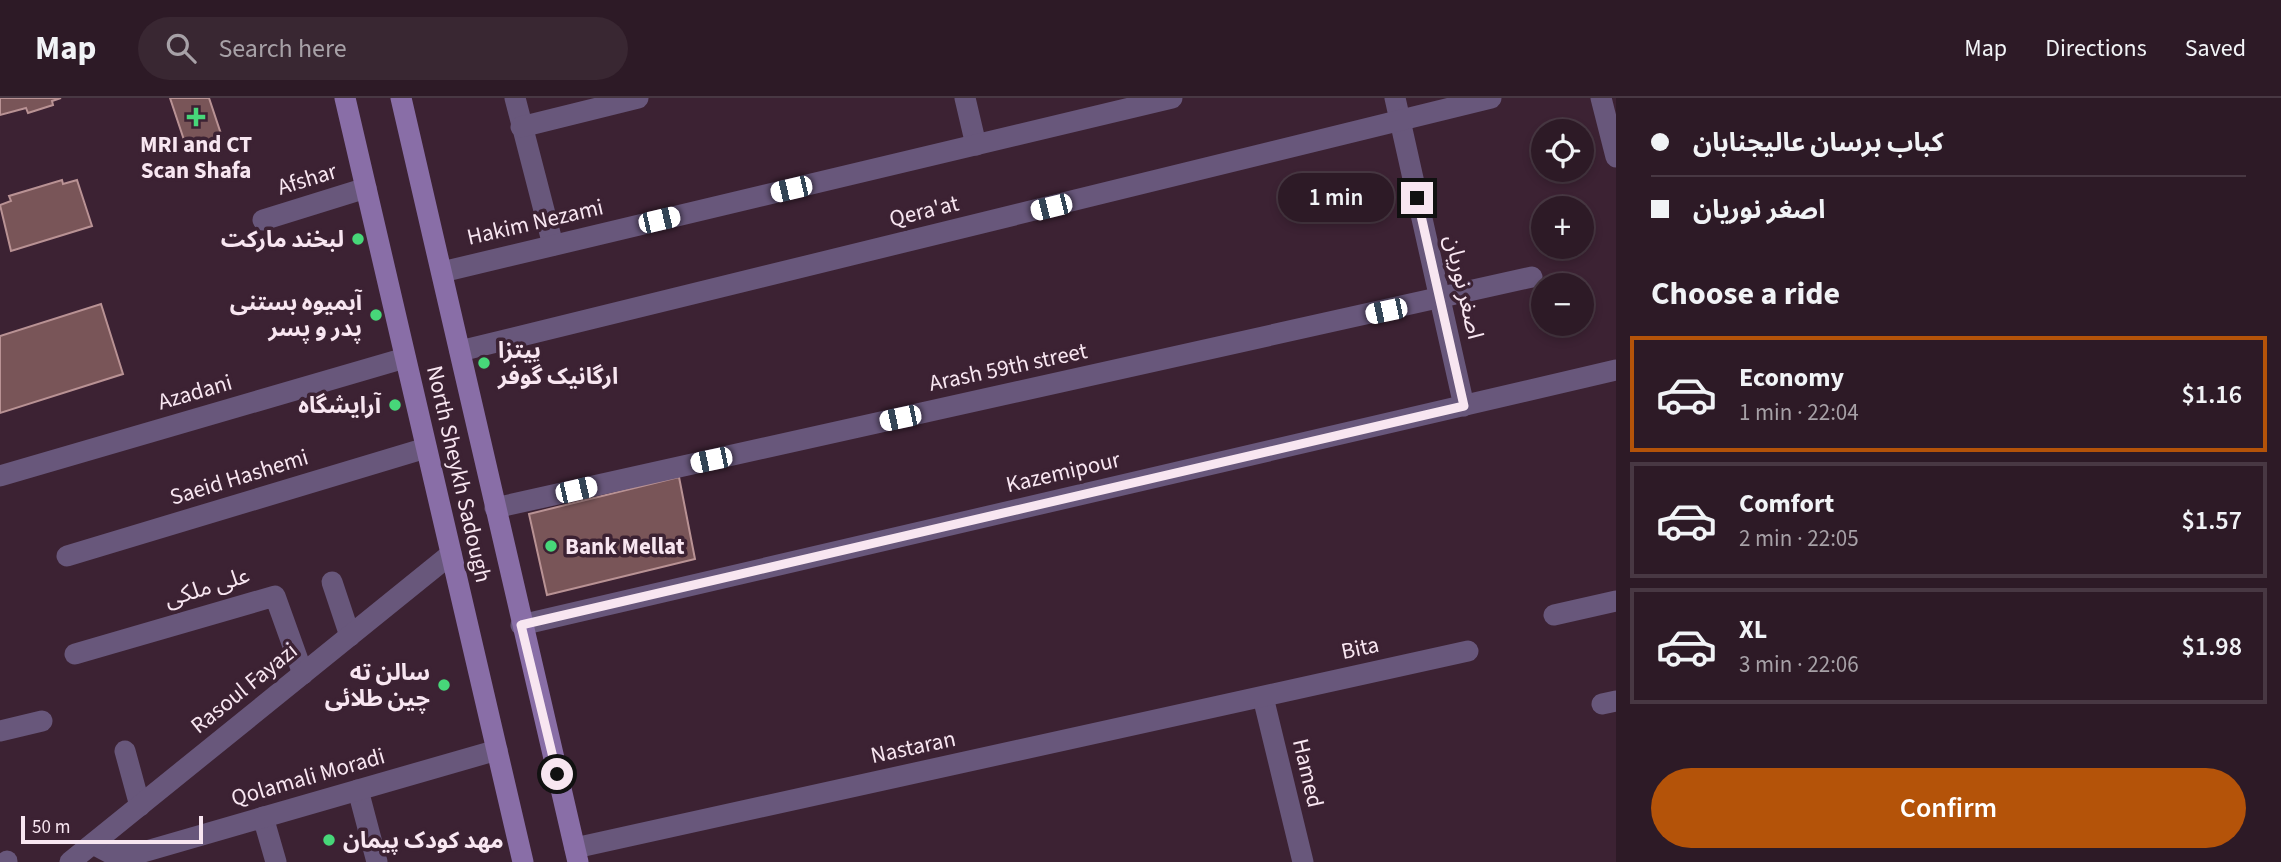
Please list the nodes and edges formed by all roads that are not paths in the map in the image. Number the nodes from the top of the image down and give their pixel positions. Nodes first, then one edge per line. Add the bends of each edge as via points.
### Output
1 (345, 98) edge
2 (401, 98) edge
3 (515, 98) edge
4 (638, 98) edge
5 (965, 98) edge
6 (1172, 98) edge
7 (1395, 98) edge
8 (1491, 98) edge
9 (1601, 98) edge
10 (1400, 122) junction
11 (522, 127) junction
12 (976, 145) junction
13 (1616, 157) edge
14 (366, 188) junction
15 (263, 220) dead end
16 (553, 245) junction
17 (442, 271) junction
18 (1531, 277) edge
19 (1440, 299) junction
20 (460, 351) junction
21 (405, 358) junction
22 (1616, 370) edge
23 (1464, 406) junction
24 (426, 448) junction
25 (0, 476) edge
26 (495, 508) junction
27 (451, 554) junction
28 (67, 556) dead end
29 (332, 582) dead end
30 (1616, 601) edge
31 (1554, 615) dead end
32 (521, 625) junction
33 (350, 636) junction
34 (1468, 651) dead end
35 (75, 654) dead end
36 (303, 674) junction
37 (1263, 697) junction
38 (42, 721) dead end
39 (0, 731) edge
40 (497, 750) junction
41 (125, 751) dead end
42 (358, 790) junction
43 (141, 806) junction
44 (263, 817) junction
45 (181, 852) edge
46 (95, 853) edge
47 (577, 855) edge
48 (70, 862) edge
49 (276, 862) edge
50 (377, 862) edge
51 (523, 862) edge
52 (1303, 862) edge

1 - 14 main road, North Sheykh Sadough
2 - 17 main road, North Sheykh Sadough
3 - 11 street
4 - 11 street
5 - 12 street
6 - 12 street, Hakim Nezami
7 - 10 street, اصغر نوریان
8 - 10 street, Qera'at
9 - 13 street
10 - 19 street, اصغر نوریان
10 - 20 street, Qera'at
11 - 16 street
12 - 16 street, Hakim Nezami
14 - 15 street, Afshar
14 - 21 main road, North Sheykh Sadough
16 - 17 street, Hakim Nezami
17 - 20 main road, North Sheykh Sadough
18 - 19 street, Arash 59th street
19 - 23 street, اصغر نوریان
19 - 26 street, Arash 59th street
20 - 26 main road, North Sheykh Sadough
21 - 24 main road, North Sheykh Sadough
21 - 25 street, Azadani
22 - 23 street, Kazemipour
23 - 32 street, Kazemipour
24 - 27 main road, North Sheykh Sadough
24 - 28 street, Saeid Hashemi
26 - 32 main road, North Sheykh Sadough
27 - 33 street, Rasoul Fayazi
27 - 40 main road, North Sheykh Sadough
29 - 33 street
30 - 31 street
32 - 47 main road, North Sheykh Sadough
33 - 36 street, Rasoul Fayazi
34 - 37 street, Bita
35 - 36 street, علی ملکی via 275,596
36 - 43 street, Rasoul Fayazi
37 - 47 street, Nastaran
37 - 52 street, Hamed
38 - 39 street
40 - 42 street, Qolamali Moradi
40 - 51 main road, North Sheykh Sadough
41 - 43 street
42 - 44 street, Qolamali Moradi
42 - 50 street
43 - 46 street, Rasoul Fayazi
44 - 45 street, Qolamali Moradi
44 - 49 street
45 - 46 street, Qolamali Moradi
46 - 48 street, Rasoul Fayazi

